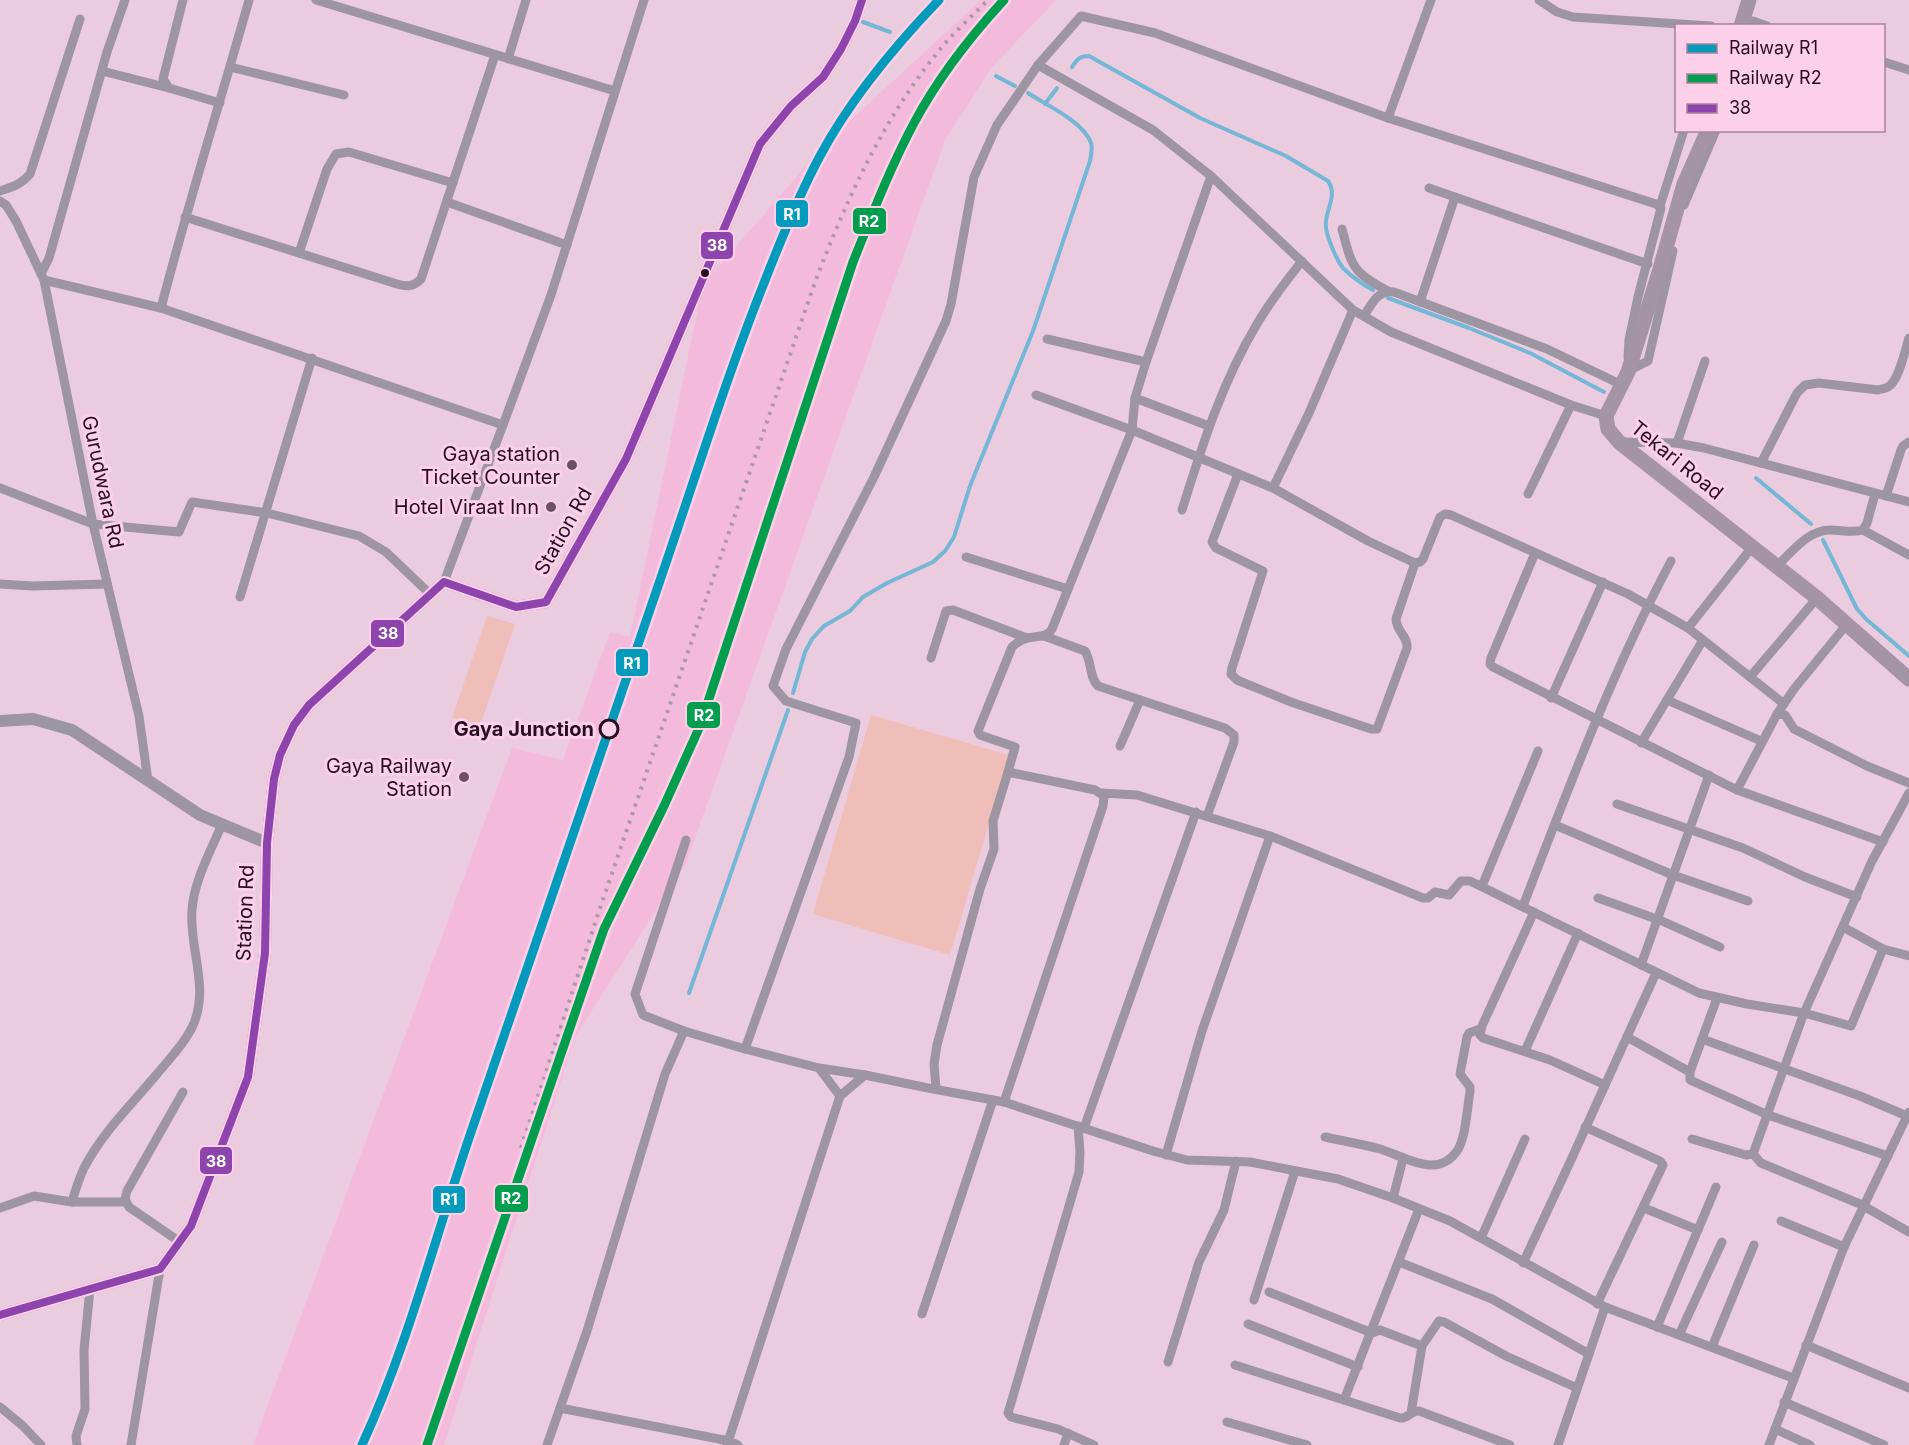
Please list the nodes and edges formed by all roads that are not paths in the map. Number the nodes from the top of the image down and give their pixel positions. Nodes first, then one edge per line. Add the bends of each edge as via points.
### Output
1 (125, 0) edge
2 (183, 0) edge
3 (249, 0) edge
4 (316, 0) edge
5 (526, 0) edge
6 (644, 0) edge
7 (862, 0) edge
8 (1431, 0) edge
9 (1539, 0) edge
10 (1749, 0) edge
11 (80, 19) dead end
12 (1680, 24) edge
13 (1743, 24) edge
14 (495, 55) junction
15 (508, 58) junction
16 (1885, 62) edge
17 (1038, 65) junction
18 (230, 67) junction
19 (1909, 70) edge
20 (102, 71) junction
21 (169, 88) junction
22 (615, 91) junction
23 (344, 95) dead end
24 (220, 103) junction
25 (1388, 118) junction
26 (1683, 132) edge
27 (1707, 132) edge
28 (1715, 132) edge
29 (1211, 176) junction
30 (453, 183) junction
31 (1429, 188) dead end
32 (0, 191) edge
33 (1455, 197) junction
34 (0, 201) edge
35 (447, 201) junction
36 (1660, 206) junction
37 (185, 217) junction
38 (1342, 229) dead end
39 (567, 245) junction
40 (299, 253) junction
41 (1302, 261) junction
42 (1648, 264) junction
43 (42, 277) junction
44 (1388, 291) junction
45 (1420, 302) junction
46 (161, 308) junction
47 (1353, 310) junction
48 (1364, 316) junction
49 (1909, 338) edge
50 (1047, 339) dead end
51 (312, 358) junction
52 (1705, 360) dead end
53 (1146, 362) junction
54 (1625, 378) junction
55 (1036, 395) dead end
56 (1135, 398) junction
57 (1571, 405) junction
58 (1606, 416) junction
59 (503, 425) junction
60 (1209, 426) junction
61 (1132, 430) junction
62 (1619, 442) junction
63 (1909, 442) edge
64 (1677, 443) junction
65 (1198, 458) junction
66 (1756, 462) junction
67 (1238, 474) junction
68 (0, 488) edge
69 (1274, 488) junction
70 (1528, 494) dead end
71 (1875, 494) junction
72 (1886, 496) junction
73 (1909, 502) edge
74 (1182, 510) dead end
75 (267, 513) junction
76 (93, 524) junction
77 (1863, 530) junction
78 (1753, 546) junction
79 (1535, 554) junction
80 (1909, 555) edge
81 (966, 557) dead end
82 (1671, 561) dead end
83 (1415, 563) junction
84 (1777, 566) junction
85 (444, 582) junction
86 (1603, 582) junction
87 (0, 584) edge
88 (107, 584) junction
89 (1068, 589) junction
90 (430, 594) junction
91 (240, 597) dead end
92 (1817, 598) junction
93 (1648, 604) junction
94 (1847, 624) junction
95 (1688, 628) junction
96 (1044, 636) junction
97 (1027, 638) junction
98 (1703, 640) junction
99 (931, 658) dead end
100 (1750, 677) junction
101 (1909, 679) edge
102 (1551, 698) junction
103 (1140, 700) junction
104 (1667, 700) junction
105 (1784, 704) junction
106 (1777, 714) junction
107 (1596, 719) junction
108 (0, 721) edge
109 (1761, 741) junction
110 (1641, 743) junction
111 (1120, 746) dead end
112 (1538, 751) dead end
113 (1008, 772) junction
114 (1709, 775) junction
115 (148, 780) junction
116 (1909, 783) edge
117 (1737, 790) junction
118 (1101, 793) junction
119 (1909, 793) edge
120 (1617, 804) dead end
121 (1196, 812) junction
122 (1207, 816) junction
123 (222, 824) junction
124 (1555, 825) junction
125 (1689, 831) junction
126 (1270, 836) junction
127 (686, 840) dead end
128 (1883, 842) junction
129 (267, 843) junction
130 (1673, 874) junction
131 (1482, 886) junction
132 (1857, 897) junction
133 (1598, 898) dead end
134 (1748, 901) dead end
135 (1523, 906) junction
136 (1534, 912) junction
137 (1657, 920) junction
138 (1843, 927) junction
139 (1578, 933) junction
140 (1720, 947) dead end
141 (1883, 949) junction
142 (1909, 956) edge
143 (1641, 965) junction
144 (1656, 973) junction
145 (1717, 998) junction
146 (1804, 1013) junction
147 (1480, 1029) junction
148 (684, 1031) junction
149 (1627, 1037) junction
150 (1702, 1039) junction
151 (745, 1049) junction
152 (1525, 1052) junction
153 (819, 1068) junction
154 (1784, 1070) junction
155 (1690, 1072) junction
156 (865, 1075) junction
157 (1605, 1085) junction
158 (936, 1088) junction
159 (183, 1092) dead end
160 (840, 1096) junction
161 (993, 1100) junction
162 (1004, 1102) junction
163 (1908, 1114) edge
164 (1767, 1115) junction
165 (1081, 1127) junction
166 (1585, 1127) junction
167 (1325, 1137) dead end
168 (1525, 1139) dead end
169 (1692, 1139) dead end
170 (1753, 1154) junction
171 (1166, 1155) junction
172 (1888, 1156) junction
173 (1403, 1159) junction
174 (1236, 1161) junction
175 (1295, 1171) junction
176 (1716, 1186) dead end
177 (1393, 1198) junction
178 (72, 1202) junction
179 (125, 1202) junction
180 (1863, 1206) junction
181 (0, 1208) edge
182 (1644, 1208) junction
183 (1419, 1209) junction
184 (1781, 1221) dead end
185 (1698, 1230) junction
186 (1909, 1232) edge
187 (1480, 1238) junction
188 (180, 1242) junction
189 (1722, 1242) dead end
190 (1754, 1245) dead end
191 (1844, 1246) junction
192 (1399, 1262) junction
193 (1523, 1263) junction
194 (160, 1269) junction
195 (90, 1290) junction
196 (1269, 1292) dead end
197 (1254, 1300) dead end
198 (1601, 1306) junction
199 (922, 1314) dead end
200 (0, 1316) edge
201 (1248, 1324) dead end
202 (1657, 1327) junction
203 (1372, 1333) junction
204 (1679, 1335) junction
205 (1806, 1345) junction
206 (1422, 1346) junction
207 (1712, 1347) junction
208 (1589, 1354) junction
209 (1168, 1362) dead end
210 (1235, 1365) dead end
211 (1358, 1367) junction
212 (1793, 1378) junction
213 (1577, 1388) junction
214 (1909, 1388) edge
215 (1344, 1400) junction
216 (1784, 1402) junction
217 (0, 1407) edge
218 (560, 1408) junction
219 (1412, 1413) junction
220 (1227, 1422) dead end
221 (1775, 1430) junction
222 (1068, 1433) junction
223 (34, 1437) junction
224 (732, 1444) edge
225 (26, 1445) edge
226 (41, 1445) edge
227 (77, 1445) edge
228 (131, 1445) edge
229 (547, 1445) edge
230 (1064, 1445) edge
231 (1094, 1445) edge
232 (1307, 1445) edge
233 (1510, 1445) edge
234 (1557, 1445) edge
235 (1769, 1445) edge
236 (1810, 1445) edge
237 (1884, 1445) edge

1 - 20 street
2 - 21 street via 164,71
3 - 18 street
4 - 14 street
5 - 15 street
6 - 22 street
7 - 85 street, Station Rd via 841,50 823,77 791,106 759,144 626,459 546,602 516,607
8 - 25 street
9 - 12 street via 1573,17
10 - 13 highway
11 - 32 street via 30,174 18,185
14 - 15 street
14 - 30 street
15 - 22 street
16 - 19 street
17 - 25 street via 1081,16 1155,33
17 - 29 street via 1153,130
17 - 151 street via 997,125 974,177 946,321 874,477 786,649 773,686 786,702 856,723 849,757
18 - 23 street
18 - 24 street
20 - 21 street
20 - 43 street
21 - 24 street
22 - 39 street
24 - 37 street
25 - 36 street
26 - 36 street
27 - 54 highway, Tekari Road via 1684,184
28 - 54 street via 1682,209 1648,361
29 - 41 street
29 - 53 street
30 - 35 street
30 - 40 street via 349,152 336,154 327,169
31 - 33 street
33 - 42 street
33 - 45 street
34 - 43 street, Gurudwara Rd via 16,221
35 - 39 street
35 - 40 street via 421,279 415,285 397,284
36 - 42 street
37 - 40 street
37 - 46 street
38 - 44 street via 1357,272
39 - 59 street
41 - 47 street
41 - 60 street via 1257,324
42 - 54 street via 1629,340
43 - 46 street
43 - 76 street, Gurudwara Rd
44 - 45 street
44 - 48 street via 1378,296
45 - 54 street
46 - 51 street
47 - 48 street
47 - 69 street
48 - 57 street via 1390,332
49 - 66 street via 1898,373 1888,387 1878,390 1805,385
50 - 53 street
51 - 59 street
51 - 75 street
52 - 64 street
53 - 56 street
54 - 58 highway, Tekari Road
55 - 61 street
56 - 60 street
56 - 61 street
57 - 58 street
57 - 70 street
58 - 62 highway, Tekari Road via 1608,429
59 - 85 street
60 - 65 street
61 - 65 street
61 - 89 street
62 - 64 street
62 - 78 highway, Tekari Road
63 - 72 street via 1900,450
64 - 66 street
65 - 67 street
65 - 74 street
66 - 71 street
67 - 69 street
67 - 83 street via 1212,542 1216,548 1263,571 1232,668 1232,676 1237,680 1377,729 1407,648 1396,619
68 - 76 street
69 - 83 street
71 - 72 street
71 - 77 street
72 - 73 street
75 - 76 street via 192,502 179,532
75 - 90 street via 359,536 386,552
75 - 91 street
76 - 88 street, Gurudwara Rd
77 - 80 street
77 - 84 street via 1814,533
78 - 84 highway, Tekari Road
78 - 95 street
79 - 83 street via 1447,514 1438,520 1421,561
79 - 86 street
79 - 102 street via 1490,664
81 - 89 street
82 - 93 street
84 - 92 highway, Tekari Road
85 - 90 street, Station Rd
86 - 93 street
86 - 102 street
87 - 88 street
88 - 115 street, Gurudwara Rd via 139,716
89 - 96 street via 1050,633
90 - 129 street, Station Rd via 332,682 294,725 274,779
92 - 94 highway, Tekari Road
92 - 100 street
93 - 95 street
93 - 107 street
94 - 101 highway, Tekari Road
94 - 105 street
95 - 98 street
96 - 97 street
96 - 103 street via 1085,651 1098,686
97 - 99 street via 953,610 946,611
97 - 113 street via 1012,647 978,731 1016,747
98 - 100 street
98 - 104 street
100 - 105 street
102 - 107 street
103 - 111 street
103 - 122 street via 1225,728 1234,735
104 - 109 street
104 - 110 street
105 - 106 street
106 - 109 street
106 - 116 street via 1785,715 1794,729
107 - 110 street
107 - 124 street
108 - 115 street via 33,719 72,730
109 - 117 street
110 - 114 street
112 - 131 street
113 - 118 street
113 - 158 street via 993,821 994,849 937,1045
114 - 117 street
114 - 125 street
115 - 123 street via 200,815
117 - 128 street
118 - 121 street via 1137,795
118 - 162 street via 1103,806
119 - 128 street
120 - 125 street
121 - 122 street
121 - 165 street
122 - 126 street
123 - 129 street
123 - 178 street via 200,876 192,907 200,982 194,1023 183,1043 92,1154
124 - 130 street
124 - 135 street
125 - 130 street
125 - 132 street via 1693,829 1743,848
126 - 131 street via 1423,898 1435,892 1449,895 1461,881
126 - 171 street via 1202,1031
127 - 148 street via 635,994 643,1015
128 - 132 street
129 - 188 street, Station Rd via 265,953 248,1077 191,1226
130 - 134 street
130 - 137 street
131 - 135 street
132 - 138 street
133 - 137 street
135 - 136 street
136 - 139 street
136 - 147 street
137 - 140 street
137 - 143 street
138 - 141 street
138 - 146 street
139 - 143 street
139 - 152 street
141 - 142 street
141 - 146 street via 1851,1026
143 - 144 street
144 - 145 street
144 - 149 street
145 - 146 street
145 - 150 street
146 - 154 street
147 - 152 street via 1483,1038
147 - 173 street via 1468,1035 1460,1072 1471,1089 1458,1149 1447,1160 1435,1164
148 - 151 street
148 - 218 street via 665,1074
149 - 155 street
149 - 157 street
150 - 154 street
150 - 155 street
151 - 153 street
152 - 157 street
153 - 156 street
153 - 160 street
154 - 163 street
154 - 164 street
155 - 164 street via 1689,1078 1694,1082
156 - 158 street
156 - 160 street
157 - 166 street
158 - 161 street
159 - 179 street via 127,1191
160 - 224 street
161 - 162 street
161 - 199 street
162 - 165 street
163 - 172 street
164 - 170 street
164 - 172 street
165 - 171 street
165 - 222 street via 1079,1172 1008,1412 1011,1417
166 - 182 street via 1662,1163
166 - 193 street
167 - 173 street via 1378,1148
168 - 187 street
169 - 170 street
170 - 180 street via 1761,1163
171 - 174 street via 1187,1160
172 - 180 street
173 - 177 street
174 - 175 street
174 - 209 street via 1224,1210 1199,1262
175 - 177 street via 1338,1179
175 - 197 street
176 - 185 street
177 - 183 street
178 - 179 street
178 - 181 street via 34,1196
179 - 188 street
180 - 186 street
180 - 191 street
182 - 185 street
182 - 198 street
183 - 187 street
183 - 192 street
184 - 191 street
185 - 202 street
187 - 193 street
188 - 194 street, Station Rd
189 - 204 street
190 - 207 street
191 - 205 street
192 - 203 street
192 - 208 street via 1492,1299
193 - 198 street
194 - 195 street
194 - 228 street
195 - 200 street
195 - 227 street via 84,1350 85,1408
196 - 203 street
198 - 202 street
198 - 208 street
201 - 211 street
202 - 204 street
203 - 206 street via 1380,1330
203 - 211 street
204 - 207 street
205 - 212 street
205 - 214 street
206 - 213 street via 1438,1321 1444,1322
206 - 219 street
207 - 212 street
208 - 213 street
210 - 215 street
211 - 215 street
212 - 216 street
213 - 234 street
215 - 219 street via 1400,1418
216 - 221 street
216 - 237 street
217 - 223 street
218 - 224 street
218 - 229 street
219 - 233 street via 1419,1411
220 - 232 street
221 - 235 street
221 - 236 street
222 - 230 street
222 - 231 street
223 - 225 street
223 - 226 street

